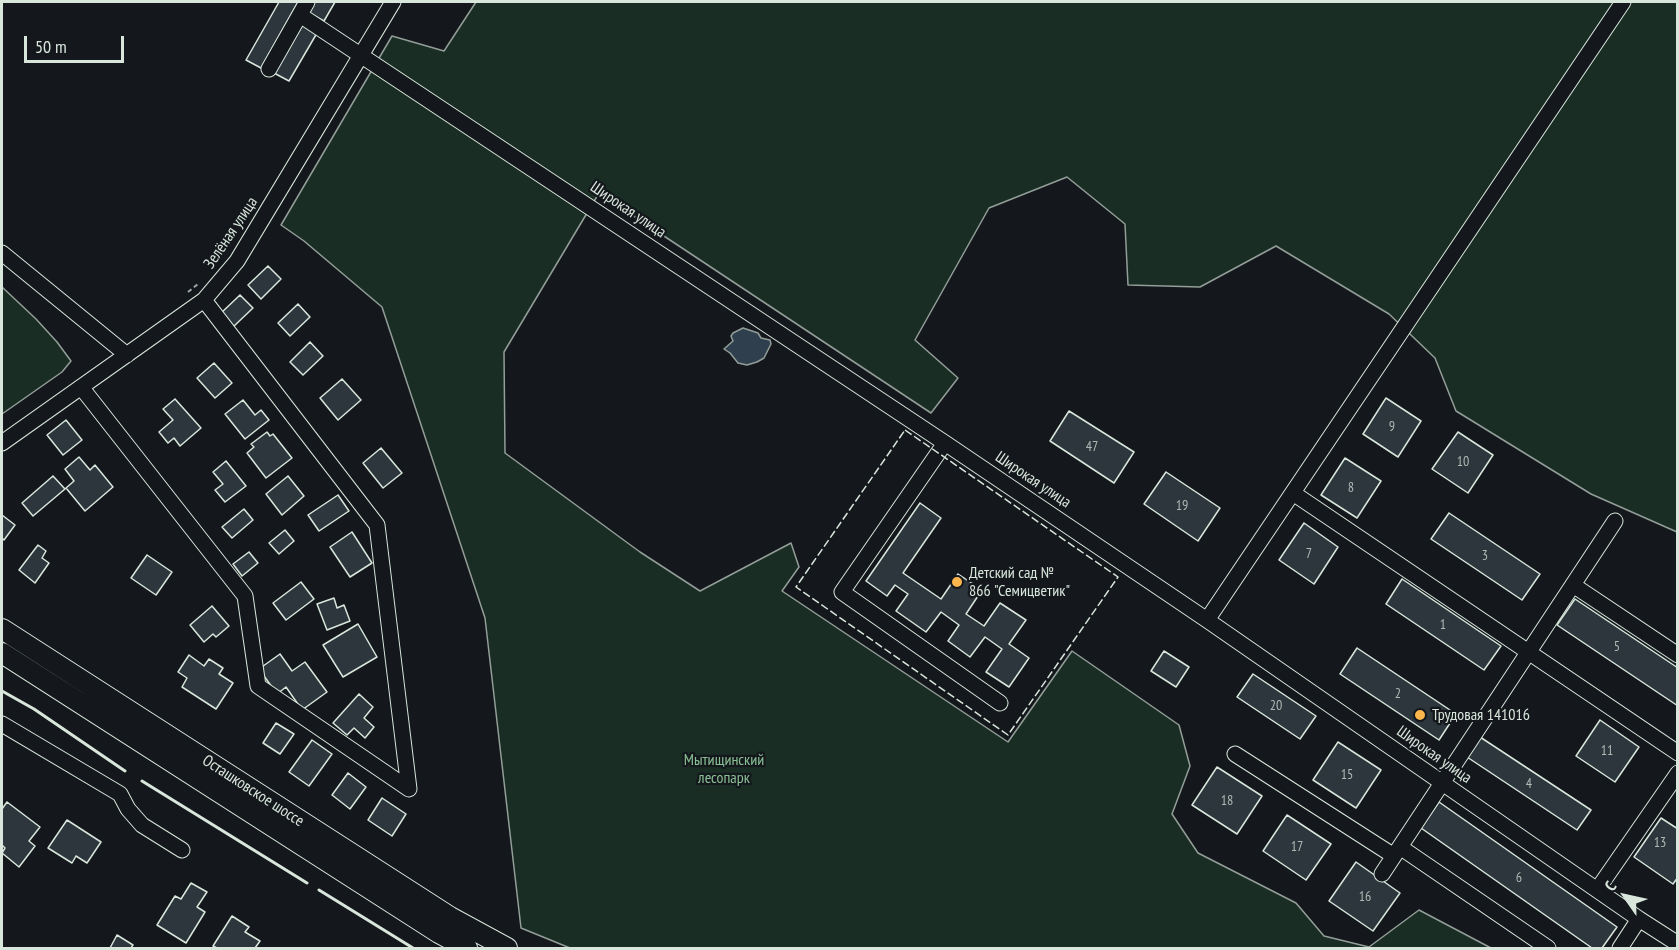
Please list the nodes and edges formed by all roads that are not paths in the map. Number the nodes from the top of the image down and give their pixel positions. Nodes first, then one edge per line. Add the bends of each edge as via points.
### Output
1 (393, 2) edge
2 (1623, 2) edge
3 (303, 8) edge
4 (362, 55) junction
5 (269, 69) dead end
6 (2, 253) edge
7 (204, 300) junction
8 (127, 355) junction
9 (81, 387) junction
10 (2, 443) edge
11 (945, 443) junction
12 (1293, 493) junction
13 (1615, 520) dead end
14 (1573, 585) junction
15 (1208, 620) junction
16 (2, 628) edge
17 (1528, 652) junction
18 (2, 653) edge
19 (1677, 655) edge
20 (1000, 704) dead end
21 (2, 724) edge
22 (1677, 753) edge
23 (1235, 754) dead end
24 (1677, 773) edge
25 (1442, 783) junction
26 (182, 850) dead end
27 (1397, 851) junction
28 (1382, 874) dead end
29 (1597, 890) junction
30 (1639, 919) junction
31 (1677, 944) edge
32 (467, 948) edge
33 (507, 948) edge
34 (1548, 948) edge
35 (1620, 948) edge

1 - 4 street, Зелёная улица
2 - 12 street
3 - 4 street, Широкая улица
3 - 5 street
4 - 7 street, Зелёная улица via 237,261
4 - 11 street, Широкая улица
6 - 8 street
7 - 8 street, Зелёная улица
7 - 9 street via 377,525 409,789 258,686 244,596
8 - 9 street, Зелёная улица
9 - 10 street, Зелёная улица
11 - 15 street, Широкая улица
11 - 20 street via 842,592
12 - 15 street
12 - 17 street
13 - 14 street
14 - 17 street
14 - 19 street
15 - 25 street, Широкая улица
16 - 33 main road, Осташковское шоссе via 441,911
17 - 22 street
17 - 25 street
18 - 32 main road, Осташковское шоссе
21 - 26 street via 120,794 142,825
23 - 27 street
24 - 29 street
25 - 27 street
25 - 29 street, Широкая улица
27 - 28 street
27 - 34 street
29 - 30 street, Широкая улица
30 - 31 street, Широкая улица
30 - 35 street

